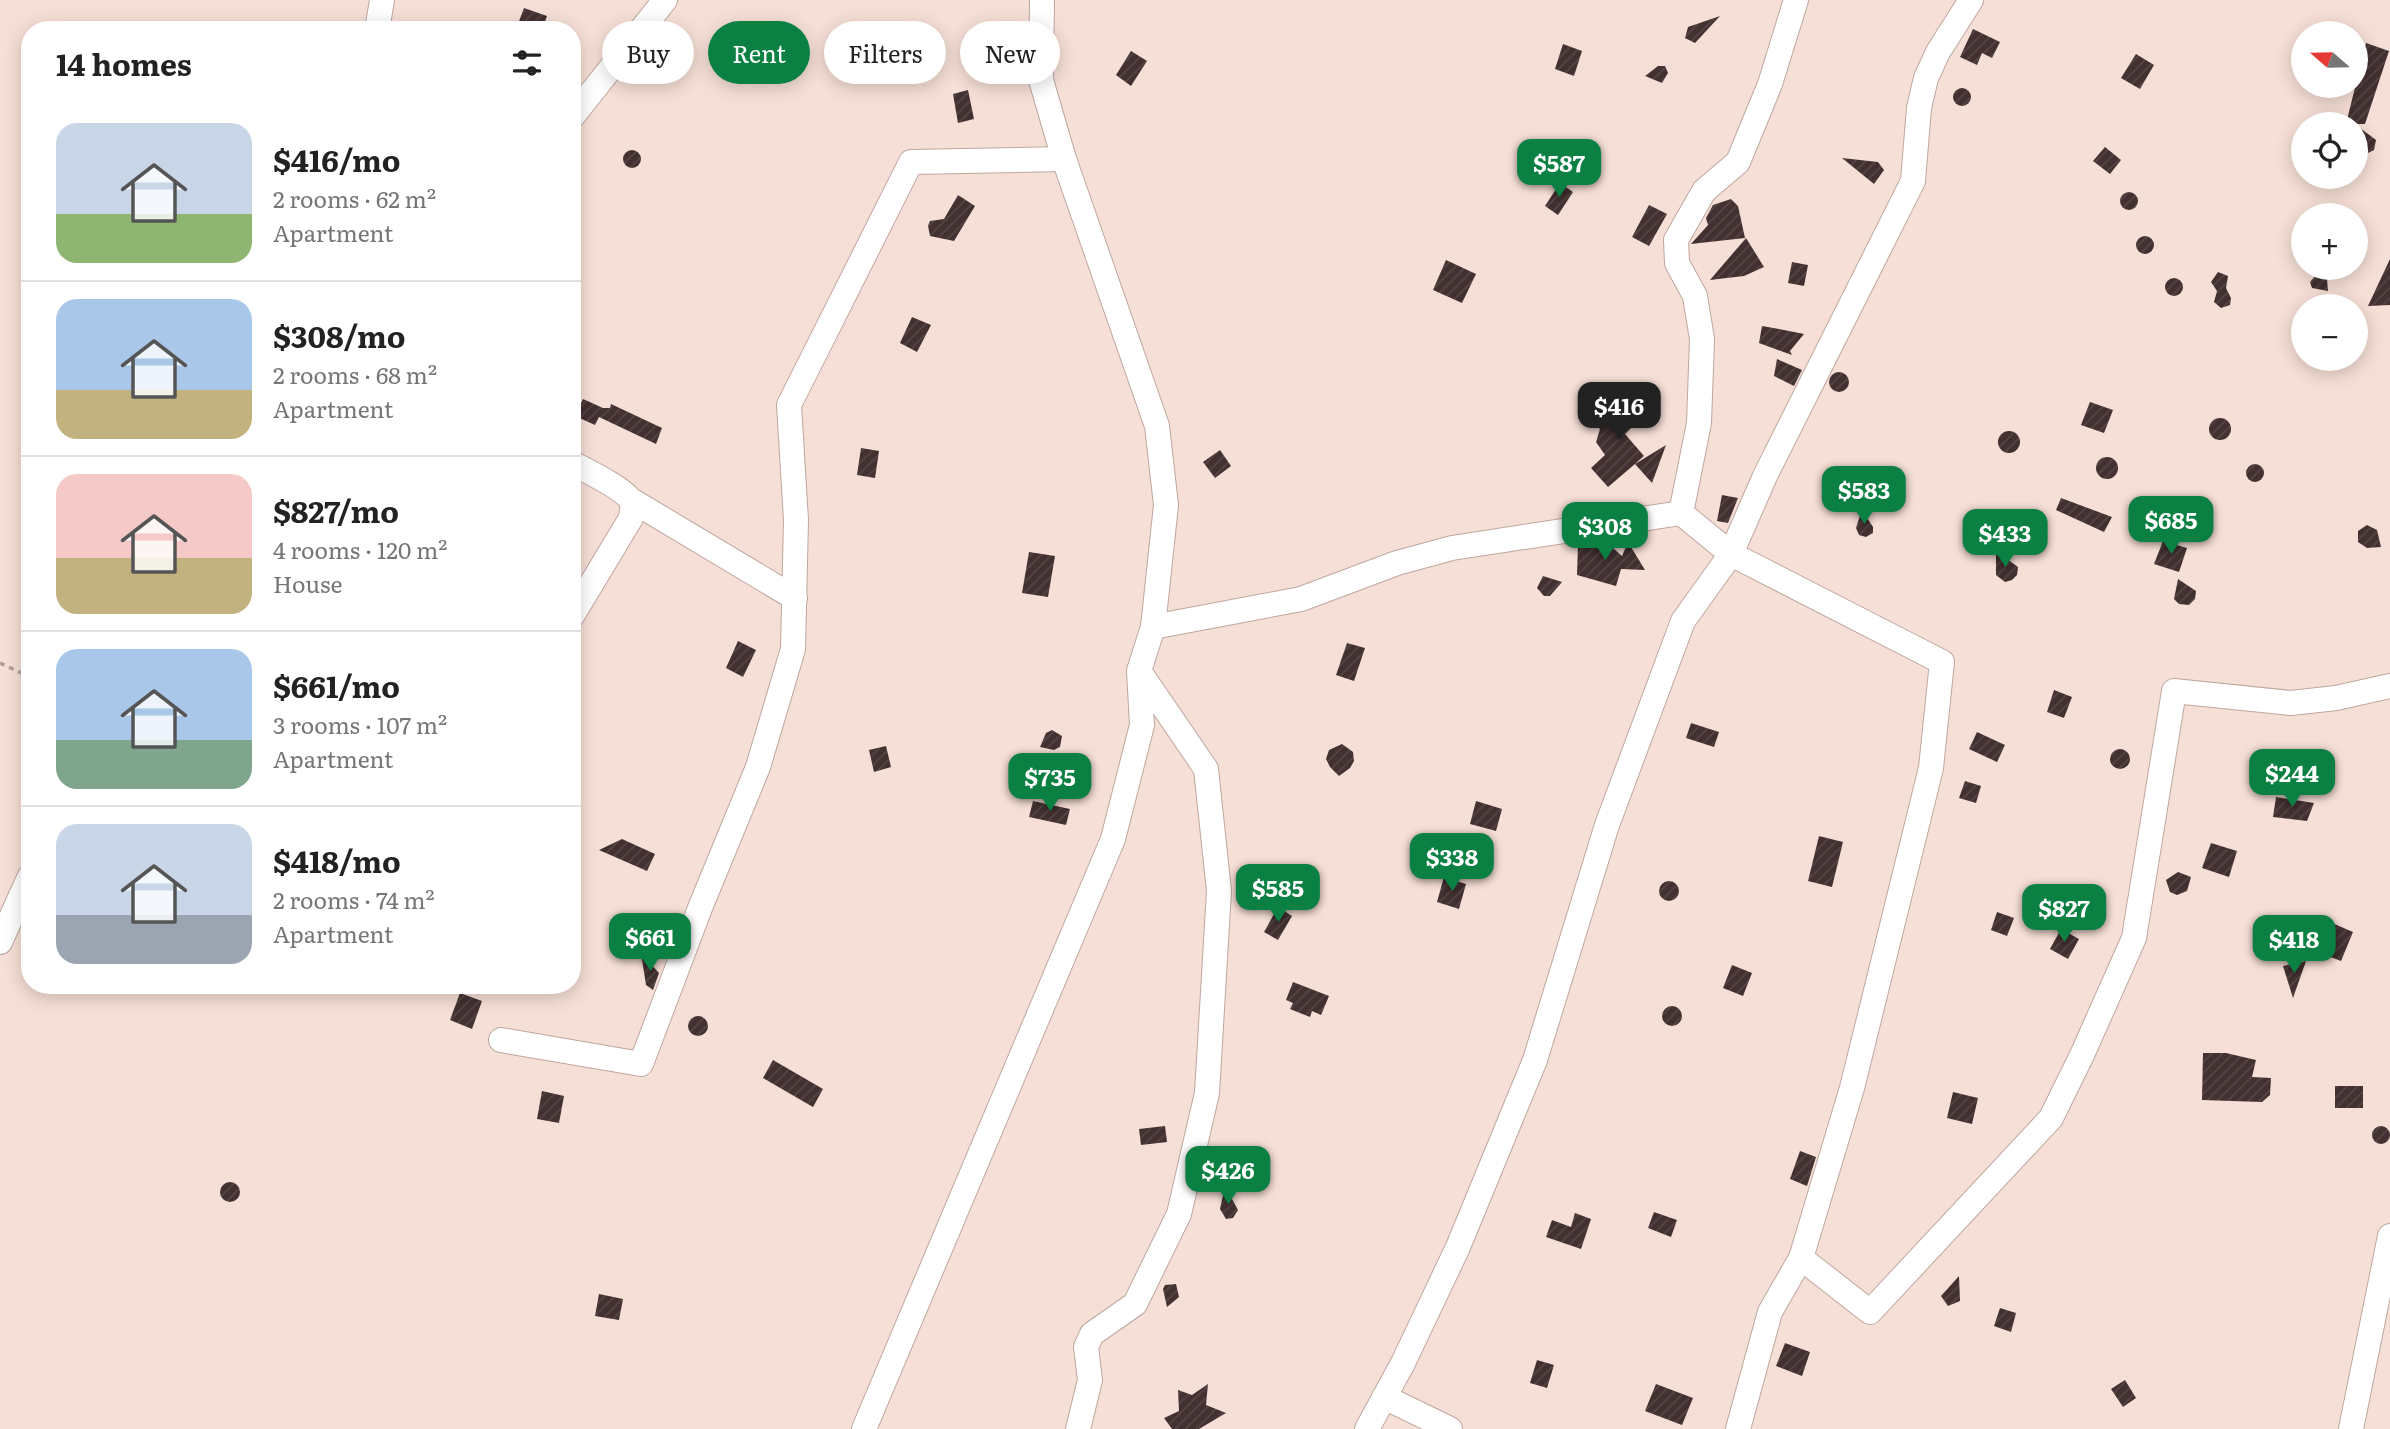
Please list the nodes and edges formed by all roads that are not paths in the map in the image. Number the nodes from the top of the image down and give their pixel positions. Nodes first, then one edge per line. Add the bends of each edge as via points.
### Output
1 (382, 0) edge
2 (665, 0) edge
3 (1042, 0) edge
4 (1796, 0) edge
5 (1971, 0) edge
6 (378, 21) edge
7 (581, 106) edge
8 (1064, 159) junction
9 (581, 469) edge
10 (631, 500) junction
11 (1681, 513) junction
12 (1731, 554) junction
13 (795, 598) junction
14 (581, 601) edge
15 (1153, 627) junction
16 (1139, 671) junction
17 (2390, 687) edge
18 (21, 896) edge
19 (0, 942) edge
20 (501, 1040) dead end
21 (2390, 1236) edge
22 (1801, 1258) junction
23 (1384, 1397) junction
24 (864, 1429) edge
25 (1078, 1429) edge
26 (1367, 1429) edge
27 (1450, 1429) edge
28 (1738, 1429) edge
29 (2351, 1429) edge

1 - 6 street
2 - 7 street
3 - 8 street via 1041,80
4 - 11 street via 1770,84 1738,162 1704,191 1676,240 1677,263 1695,296 1702,339 1699,424
5 - 12 street via 1926,78 1913,181 1765,476
8 - 13 street via 911,162 789,405
8 - 15 street via 1157,426 1166,505
9 - 10 street
10 - 13 street
10 - 14 street via 631,518
11 - 12 street
11 - 15 street via 1452,548 1301,599
12 - 22 street via 1942,662 1931,768 1852,1088
12 - 23 street via 1683,621 1607,825 1535,1060 1458,1247
13 - 20 street via 793,649 758,767 641,1064
15 - 16 street
16 - 24 street via 1142,725 1113,839
16 - 25 street via 1206,769 1219,891 1207,1093 1180,1214 1135,1304 1092,1334 1086,1347 1090,1380
17 - 22 street via 2291,702 2174,691 2134,938 2051,1118 1870,1312
18 - 19 street
21 - 29 street
22 - 28 street via 1770,1312
23 - 26 street
23 - 27 street

